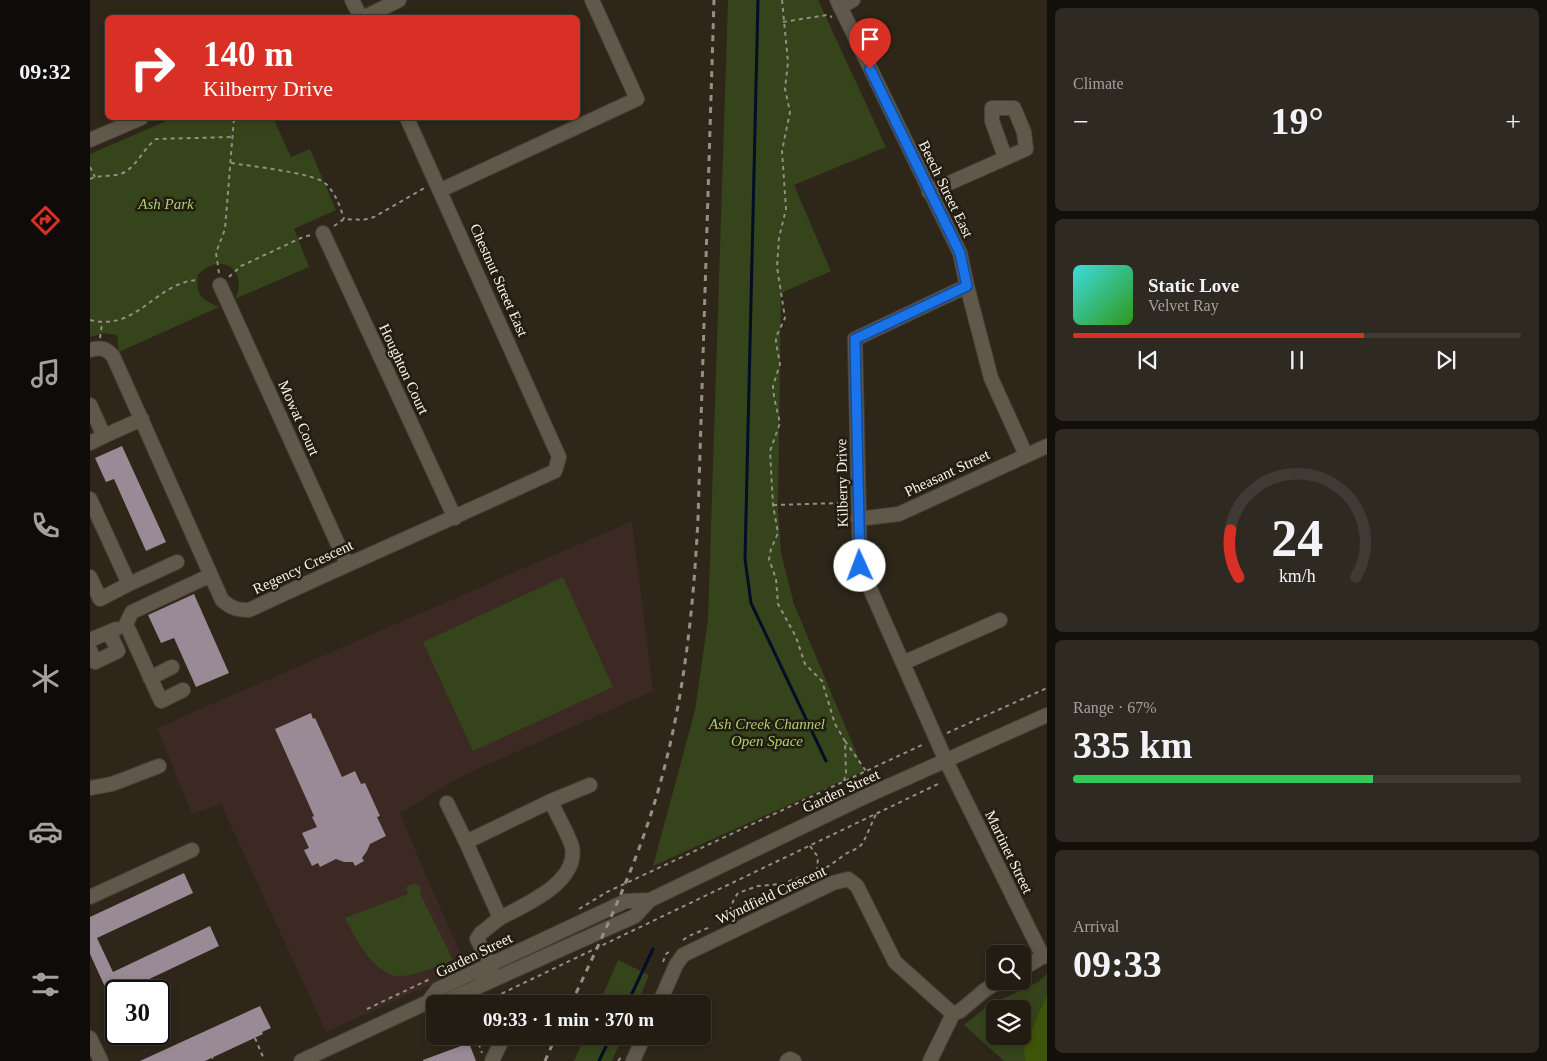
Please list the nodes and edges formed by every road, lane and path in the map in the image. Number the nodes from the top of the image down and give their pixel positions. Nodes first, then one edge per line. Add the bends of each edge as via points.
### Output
1 (352, 0) edge
2 (399, 0) edge
3 (592, 0) edge
4 (782, 0) edge
5 (853, 0) edge
6 (838, 3) edge
7 (360, 15) edge
8 (368, 15) edge
9 (834, 21) dead end
10 (783, 22) junction
11 (136, 120) edge
12 (234, 120) edge
13 (408, 120) edge
14 (233, 137) junction
15 (90, 140) edge
16 (1005, 158) dead end
17 (231, 163) junction
18 (90, 167) edge
19 (95, 177) junction
20 (90, 179) edge
21 (441, 190) junction
22 (929, 192) junction
23 (344, 219) dead end
24 (323, 233) dead end
25 (197, 280) dead end
26 (220, 285) joint
27 (967, 286) junction
28 (90, 320) edge
29 (102, 323) junction
30 (99, 346) edge
31 (90, 405) edge
32 (142, 419) junction
33 (104, 436) junction
34 (90, 443) edge
35 (1047, 446) edge
36 (1026, 456) junction
37 (559, 457) joint
38 (90, 499) edge
39 (842, 503) dead end
40 (773, 505) junction
41 (455, 518) junction
42 (858, 519) junction
43 (177, 562) dead end
44 (347, 564) junction
45 (211, 575) junction
46 (90, 577) edge
47 (129, 584) junction
48 (1000, 620) dead end
49 (126, 624) junction
50 (109, 632) junction
51 (90, 640) edge
52 (90, 650) edge
53 (903, 663) junction
54 (172, 667) dead end
55 (150, 678) junction
56 (183, 690) dead end
57 (1047, 715) edge
58 (845, 741) junction
59 (946, 761) junction
60 (159, 766) dead end
61 (866, 771) dead end
62 (938, 784) dead end
63 (590, 785) dead end
64 (90, 788) edge
65 (551, 801) junction
66 (447, 803) dead end
67 (876, 814) junction
68 (466, 842) junction
69 (810, 846) junction
70 (192, 850) dead end
71 (817, 871) junction
72 (90, 897) edge
73 (650, 900) junction
74 (573, 912) dead end
75 (500, 918) junction
76 (681, 942) dead end
77 (674, 948) dead end
78 (1045, 956) edge
79 (491, 964) junction
80 (1031, 964) edge
81 (662, 968) dead end
82 (433, 978) dead end
83 (478, 987) junction
84 (986, 989) edge
85 (433, 995) edge
86 (460, 995) edge
87 (499, 995) edge
88 (663, 995) edge
89 (426, 1003) edge
90 (367, 1009) dead end
91 (953, 1014) junction
92 (90, 1038) edge
93 (255, 1038) dead end
94 (481, 1045) edge
95 (497, 1045) edge
96 (640, 1045) edge
97 (211, 1055) dead end
98 (263, 1057) dead end
99 (487, 1057) edge
100 (309, 1059) edge
101 (101, 1061) edge
102 (214, 1061) edge
103 (633, 1061) edge
104 (787, 1061) edge
105 (794, 1061) edge
106 (930, 1061) edge

1 - 7 street
2 - 8 street
3 - 21 street via 637,99
4 - 10 path
5 - 6 street
6 - 22 street, Beech Street East
9 - 10 path via 827,15
10 - 40 path via 788,62 785,89 790,112 782,151 786,209 777,267 785,318 776,337 780,364 773,392 780,423 770,451
11 - 15 street
12 - 14 path
13 - 21 street, Chestnut Street East
14 - 17 path
14 - 19 path via 156,139 125,172
16 - 22 street
17 - 23 path via 305,175 325,182 338,200
17 - 26 path via 225,229 216,252
18 - 19 path
19 - 20 path
21 - 37 street, Chestnut Street East
22 - 27 street, Beech Street East via 960,253
24 - 41 street, Houghton Court
25 - 29 path via 184,281 166,290 124,318
26 - 44 street, Mowat Court
27 - 36 street, Beech Street East via 991,378
27 - 42 street, Kilberry Drive via 855,339
28 - 29 path
29 - 30 path
30 - 32 street, Regency Crescent via 113,356
31 - 33 street
32 - 33 street
32 - 45 street, Regency Crescent
33 - 34 street
35 - 36 street, Pheasant Street
36 - 42 street, Pheasant Street via 899,514
37 - 41 street, Regency Crescent via 555,471
38 - 47 street
39 - 40 path
40 - 58 path via 778,533 769,559 776,579 778,604 796,637 805,664 822,681 835,724
41 - 44 street, Regency Crescent
42 - 53 street, Kilberry Drive via 860,566
43 - 47 street
44 - 45 street, Regency Crescent via 249,610 230,607 222,600
45 - 49 street via 132,612
46 - 47 street via 100,599
48 - 53 street
49 - 50 street
49 - 55 street
50 - 51 street
50 - 52 street via 118,651 95,662
53 - 59 street, Kilberry Drive
54 - 55 street
55 - 56 street via 161,701
57 - 59 street, Garden Street
58 - 61 path
58 - 74 path via 844,781 607,892
59 - 73 street, Garden Street
59 - 78 street, Martinet Street
60 - 64 street via 112,784
62 - 67 path
63 - 65 street
65 - 68 street
65 - 75 street via 572,846 572,860 555,886
66 - 68 street
67 - 69 path
67 - 71 path via 863,844
68 - 75 street
69 - 71 path via 818,857
69 - 87 path
70 - 72 street
71 - 76 path via 781,884 758,886 738,893 718,924
73 - 79 street, Garden Street via 626,901
73 - 83 street, Garden Street via 635,916
75 - 79 street via 477,939
77 - 81 path via 666,954
78 - 80 street
79 - 83 street via 490,974
79 - 85 street, Garden Street via 438,989
82 - 90 path
83 - 86 street, Garden Street
84 - 91 street
88 - 91 street, Wyndfield Crescent via 683,955 833,883 848,879 856,886 895,962
89 - 100 street, Garden Street
91 - 106 street
92 - 101 street
93 - 98 path
94 - 99 path
95 - 99 street
96 - 103 street
97 - 102 path
104 - 105 street

